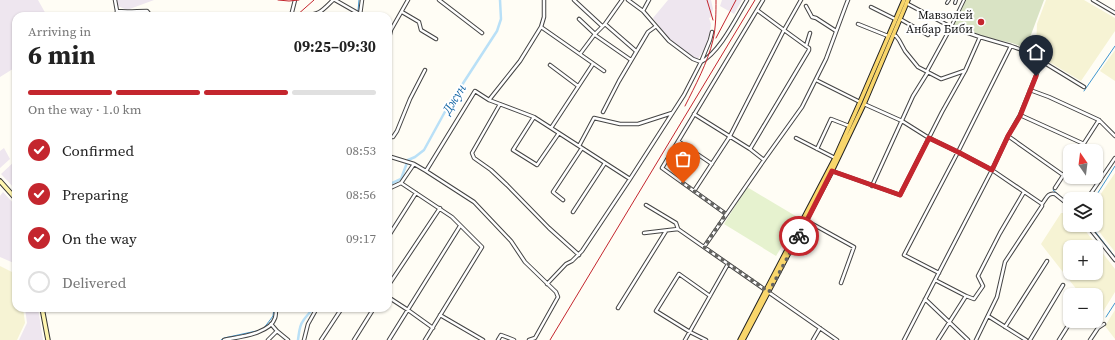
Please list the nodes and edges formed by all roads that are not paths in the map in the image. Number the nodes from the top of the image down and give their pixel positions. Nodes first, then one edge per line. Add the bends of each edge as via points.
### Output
1 (115, 0) edge
2 (295, 0) edge
3 (334, 0) edge
4 (362, 0) edge
5 (408, 0) edge
6 (439, 0) edge
7 (544, 0) edge
8 (574, 0) edge
9 (622, 0) edge
10 (628, 0) edge
11 (649, 0) edge
12 (747, 0) edge
13 (763, 0) edge
14 (800, 0) edge
15 (848, 0) edge
16 (949, 0) edge
17 (956, 0) edge
18 (964, 0) edge
19 (1093, 0) edge
20 (905, 1) edge
21 (948, 3) dead end
22 (955, 3) dead end
23 (806, 6) dead end
24 (871, 7) dead end
25 (757, 10) junction
26 (117, 11) joint
27 (643, 11) junction
28 (130, 12) edge
29 (130, 12) edge
30 (148, 12) edge
31 (291, 12) edge
32 (320, 12) edge
33 (356, 12) edge
34 (361, 12) edge
35 (402, 12) junction
36 (1115, 13) edge
37 (579, 19) dead end
38 (897, 19) junction
39 (858, 24) dead end
40 (604, 25) junction
41 (392, 27) edge
42 (540, 27) junction
43 (655, 27) junction
44 (951, 27) junction
45 (784, 30) junction
46 (836, 31) junction
47 (712, 32) dead end
48 (482, 33) dead end
49 (810, 33) dead end
50 (595, 34) junction
51 (892, 35) junction
52 (928, 35) dead end
53 (888, 36) junction
54 (980, 37) junction
55 (436, 39) dead end
56 (806, 46) junction
57 (1011, 46) junction
58 (636, 51) junction
59 (580, 54) junction
60 (631, 60) junction
61 (1042, 61) junction
62 (701, 62) junction
63 (593, 64) junction
64 (550, 65) dead end
65 (425, 70) dead end
66 (604, 71) dead end
67 (965, 71) junction
68 (928, 72) junction
69 (816, 80) junction
70 (578, 86) junction
71 (1084, 88) dead end
72 (1030, 90) junction
73 (489, 100) junction
74 (862, 103) junction
75 (500, 104) junction
76 (603, 112) dead end
77 (672, 113) junction
78 (694, 114) junction
79 (1020, 116) junction
80 (534, 117) junction
81 (1099, 120) junction
82 (902, 121) junction
83 (850, 126) junction
84 (551, 128) junction
85 (559, 133) junction
86 (730, 136) junction
87 (1008, 136) junction
88 (1115, 136) edge
89 (392, 137) edge
90 (796, 138) dead end
91 (929, 138) junction
92 (678, 141) junction
93 (1084, 144) joint
94 (581, 147) junction
95 (750, 149) junction
96 (817, 149) junction
97 (958, 152) junction
98 (392, 157) edge
99 (835, 158) junction
100 (1115, 158) edge
101 (764, 160) junction
102 (605, 163) junction
103 (414, 164) junction
104 (712, 164) junction
105 (992, 170) junction
106 (426, 171) junction
107 (832, 171) junction
108 (1063, 175) joint
109 (630, 179) junction
110 (0, 181) edge
111 (401, 183) junction
112 (872, 186) junction
113 (392, 187) edge
114 (1054, 188) dead end
115 (694, 191) junction
116 (416, 192) junction
117 (1024, 192) junction
118 (1092, 192) edge
119 (12, 194) edge
120 (563, 200) dead end
121 (1063, 200) edge
122 (1042, 204) junction
123 (646, 205) dead end
124 (440, 208) junction
125 (573, 212) dead end
126 (726, 214) junction
127 (807, 221) junction
128 (460, 226) junction
129 (678, 229) junction
130 (392, 231) edge
131 (666, 231) junction
132 (1093, 232) edge
133 (644, 233) dead end
134 (704, 247) junction
135 (579, 254) junction
136 (1115, 260) edge
137 (1047, 261) dead end
138 (728, 264) junction
139 (939, 273) junction
140 (392, 280) edge
141 (935, 280) junction
142 (840, 283) dead end
143 (547, 284) junction
144 (1062, 285) dead end
145 (768, 291) junction
146 (710, 296) junction
147 (966, 296) junction
148 (925, 299) junction
149 (392, 300) edge
150 (618, 308) dead end
151 (408, 310) junction
152 (43, 312) edge
153 (275, 312) edge
154 (315, 312) edge
155 (339, 312) edge
156 (372, 312) edge
157 (440, 315) junction
158 (988, 316) junction
159 (949, 322) junction
160 (271, 324) junction
161 (1104, 324) dead end
162 (1005, 327) junction
163 (433, 328) junction
164 (820, 328) junction
165 (1067, 328) edge
166 (277, 331) junction
167 (690, 332) junction
168 (48, 340) edge
169 (224, 340) edge
170 (268, 340) edge
171 (288, 340) edge
172 (304, 340) edge
173 (321, 340) edge
174 (354, 340) edge
175 (389, 340) edge
176 (426, 340) edge
177 (483, 340) edge
178 (498, 340) edge
179 (514, 340) edge
180 (529, 340) edge
181 (685, 340) edge
182 (706, 340) edge
183 (742, 340) edge
184 (813, 340) edge
185 (837, 340) edge
186 (904, 340) edge
187 (938, 340) edge
188 (968, 340) edge
189 (976, 340) edge
190 (1026, 340) edge
191 (1030, 340) edge
192 (1059, 340) edge
193 (1090, 340) edge

1 - 26 street
2 - 31 street
3 - 32 street
3 - 33 street
4 - 34 street
5 - 35 street
6 - 48 street
7 - 42 street via 544,17
8 - 40 street
9 - 40 street
10 - 27 street
11 - 27 street
12 - 62 street via 719,46
13 - 25 street
14 - 45 street
15 - 46 street
16 - 21 street
17 - 22 street
18 - 44 street
19 - 36 street
20 - 38 main road
20 - 44 street
23 - 46 street via 812,17
24 - 38 street
25 - 45 street
25 - 78 street
26 - 29 street
27 - 43 street
28 - 30 street
35 - 41 street
35 - 55 street via 419,22 421,30
37 - 50 street
38 - 51 main road
38 - 52 street
38 - 53 main road
39 - 53 street
40 - 50 street
40 - 58 street
42 - 59 street
42 - 73 street via 520,61
43 - 58 street via 648,32
43 - 62 street via 669,41
44 - 54 street
44 - 68 street
45 - 56 street
45 - 86 street
46 - 69 street
47 - 62 street
49 - 56 street
50 - 59 street
50 - 60 street
51 - 68 street via 896,36 918,67
51 - 74 main road
53 - 74 main road
54 - 57 street
54 - 67 street
56 - 95 street via 809,52
57 - 61 street
57 - 97 street
58 - 60 street
59 - 63 street
60 - 76 street
61 - 71 street
61 - 72 street
62 - 77 street
63 - 66 street
63 - 70 street
64 - 70 street
65 - 89 street
67 - 68 street via 941,79
67 - 91 street
68 - 82 street via 913,96
69 - 74 street
69 - 101 street via 802,108
70 - 84 street
72 - 79 street
72 - 81 street
73 - 75 street
73 - 106 street via 475,91
74 - 82 street
74 - 83 main road
74 - 107 main road
75 - 80 street
75 - 135 street via 472,153 474,158 491,170
77 - 94 street via 638,124 620,124 594,118
77 - 109 street
78 - 86 street
78 - 92 street
79 - 87 street
79 - 93 street
80 - 84 street
80 - 85 street via 513,150 519,154 537,165
81 - 88 street
81 - 93 street
82 - 91 street
82 - 112 street
83 - 96 street via 831,119
83 - 99 main road
84 - 85 street
85 - 94 street
86 - 95 street
86 - 104 street
87 - 105 street
87 - 108 street
90 - 96 street
91 - 97 street
91 - 112 street via 900,195
92 - 104 street
92 - 115 street via 662,168
94 - 102 street
94 - 120 street via 553,192
95 - 101 street
96 - 99 street
97 - 105 street
97 - 139 street via 904,255
98 - 103 street
99 - 145 main road
100 - 118 street
101 - 126 street
102 - 109 street
102 - 125 street
103 - 106 street
103 - 111 street
104 - 115 street
105 - 117 street
105 - 139 street
106 - 143 street via 474,202
107 - 112 street
107 - 127 main road
108 - 114 street
109 - 135 street
110 - 119 main road
111 - 113 street
111 - 116 street
115 - 126 street
116 - 124 street
116 - 130 street
117 - 122 street
117 - 147 street via 978,276 983,286 974,299
121 - 122 street via 1052,193
122 - 158 street via 1005,262 997,297
123 - 129 street via 676,222
124 - 128 street
124 - 140 street
126 - 134 street
127 - 142 street via 854,247
127 - 145 main road
128 - 151 street
128 - 157 street via 482,247
129 - 131 street
129 - 134 street
131 - 133 street
131 - 150 street
132 - 136 street
134 - 138 street
135 - 143 street
137 - 162 street
138 - 145 street
138 - 146 street
139 - 141 street
141 - 147 street
141 - 148 street
143 - 180 street via 558,297 535,338
144 - 191 street
145 - 164 street
145 - 183 main road
146 - 167 street
146 - 167 street via 679,274 656,311
147 - 159 street
148 - 159 street
148 - 186 street
149 - 151 street
151 - 163 street
151 - 175 street
152 - 168 main road
153 - 160 street
154 - 172 street via 308,324
155 - 173 street
156 - 174 street
157 - 163 street
157 - 177 street
158 - 162 street
158 - 189 street
159 - 187 street
159 - 188 street
160 - 166 street
160 - 169 street via 256,333
161 - 193 street
162 - 190 street
163 - 176 street
164 - 184 street
164 - 185 street
165 - 192 street
166 - 170 street
166 - 171 street
167 - 181 street
167 - 182 street
178 - 179 street via 501,335

